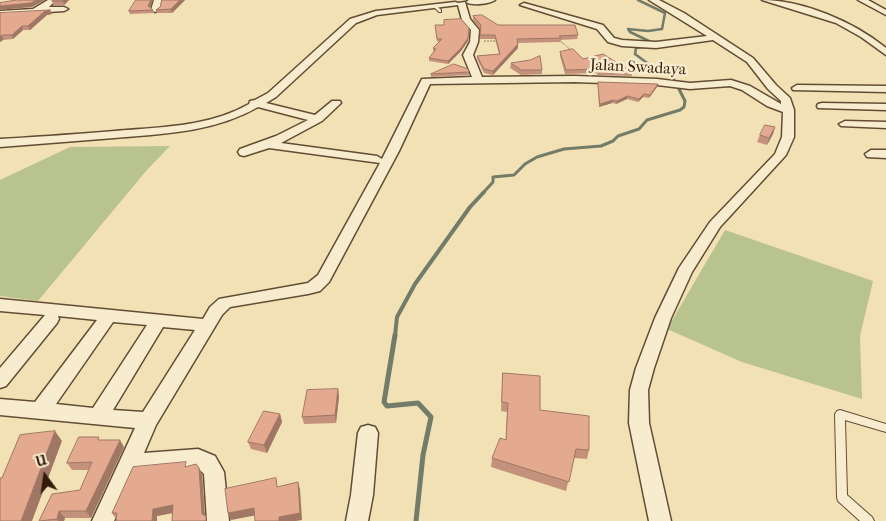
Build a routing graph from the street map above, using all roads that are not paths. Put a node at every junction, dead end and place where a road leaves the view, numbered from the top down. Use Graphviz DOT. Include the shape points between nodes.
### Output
graph roads {
  1 [pos="52,0"];
  2 [pos="158,0"];
  3 [pos="491,0"];
  4 [pos="653,0"];
  5 [pos="766,0"];
  6 [pos="778,0"];
  7 [pos="862,0"];
  8 [pos="460,2"];
  9 [pos="524,6"];
  10 [pos="40,10"];
  11 [pos="64,10"];
  12 [pos="155,10"];
  13 [pos="884,10"];
  14 [pos="0,12"];
  15 [pos="16,12"];
  16 [pos="3,22"];
  17 [pos="716,37"];
  18 [pos="886,43"];
  19 [pos="886,52"];
  20 [pos="299,68"];
  21 [pos="478,79"];
  22 [pos="797,88"];
  23 [pos="865,89"];
  24 [pos="886,89"];
  25 [pos="259,101"];
  26 [pos="336,103"];
  27 [pos="822,106"];
  28 [pos="885,107"];
  29 [pos="789,110"];
  30 [pos="321,116"];
  31 [pos="846,124"];
  32 [pos="886,125"];
  33 [pos="0,132"];
  34 [pos="22,132"];
  35 [pos="14,141"];
  36 [pos="0,143"];
  37 [pos="267,144"];
  38 [pos="244,152"];
  39 [pos="871,154"];
  40 [pos="886,154"];
  41 [pos="377,160"];
  42 [pos="0,305"];
  43 [pos="51,319"];
  44 [pos="105,322"];
  45 [pos="206,325"];
  46 [pos="155,327"];
  47 [pos="0,381"];
  48 [pos="0,407"];
  49 [pos="40,411"];
  50 [pos="98,417"];
  51 [pos="148,421"];
  52 [pos="886,428"];
  53 [pos="368,433"];
  54 [pos="129,463"];
  55 [pos="102,521"];
  56 [pos="218,521"];
  57 [pos="357,521"];
  58 [pos="660,521"];
  59 [pos="868,521"];
  1 -- 10 [label="street"];
  2 -- 12 [label="street"];
  3 -- 8 [label="street"];
  4 -- 17 [label="street"];
  5 -- 19 [label="street" via="849,26"];
  6 -- 18 [label="street" via="845,20"];
  7 -- 13 [label="street"];
  8 -- 20 [label="street" via="437,9 376,13 353,22"];
  8 -- 20 [label="street" via="386,8 356,15 346,20"];
  8 -- 21 [label="street" via="466,20 474,30 474,42 468,55"];
  9 -- 17 [label="street" via="600,27 615,42 656,44"];
  10 -- 11 [label="street"];
  10 -- 15 [label="street"];
  14 -- 15 [label="street"];
  15 -- 16 [label="street"];
  17 -- 29 [label="street" via="753,63 783,96"];
  20 -- 25 [label="street"];
  21 -- 29 [label="street, Jalan Swadaya" via="575,79 679,86 731,83"];
  21 -- 45 [label="street, Jalan Swadaya" via="431,79 424,82 393,151 319,283 300,290 225,303"];
  22 -- 23 [label="street"];
  23 -- 24 [label="street"];
  23 -- 28 [label="street"];
  25 -- 30 [label="street"];
  25 -- 34 [label="street" via="219,116 183,124"];
  25 -- 35 [label="street" via="239,114 184,128"];
  26 -- 30 [label="street"];
  27 -- 28 [label="street"];
  29 -- 58 [label="street" via="788,137 780,155 700,246 673,295 645,368 639,390 640,423"];
  30 -- 37 [label="street"];
  31 -- 32 [label="street"];
  33 -- 34 [label="street"];
  34 -- 35 [label="street"];
  35 -- 36 [label="street"];
  37 -- 38 [label="street"];
  37 -- 41 [label="street"];
  39 -- 40 [label="street"];
  42 -- 45 [label="street"];
  43 -- 47 [label="street"];
  44 -- 49 [label="street"];
  45 -- 51 [label="street"];
  46 -- 50 [label="street"];
  48 -- 49 [label="street"];
  49 -- 50 [label="street"];
  50 -- 51 [label="street"];
  51 -- 54 [label="street"];
  52 -- 59 [label="lane" via="840,414 842,497"];
  53 -- 57 [label="street"];
  54 -- 55 [label="street"];
  54 -- 56 [label="street" via="198,458 208,462 214,472"];
}
